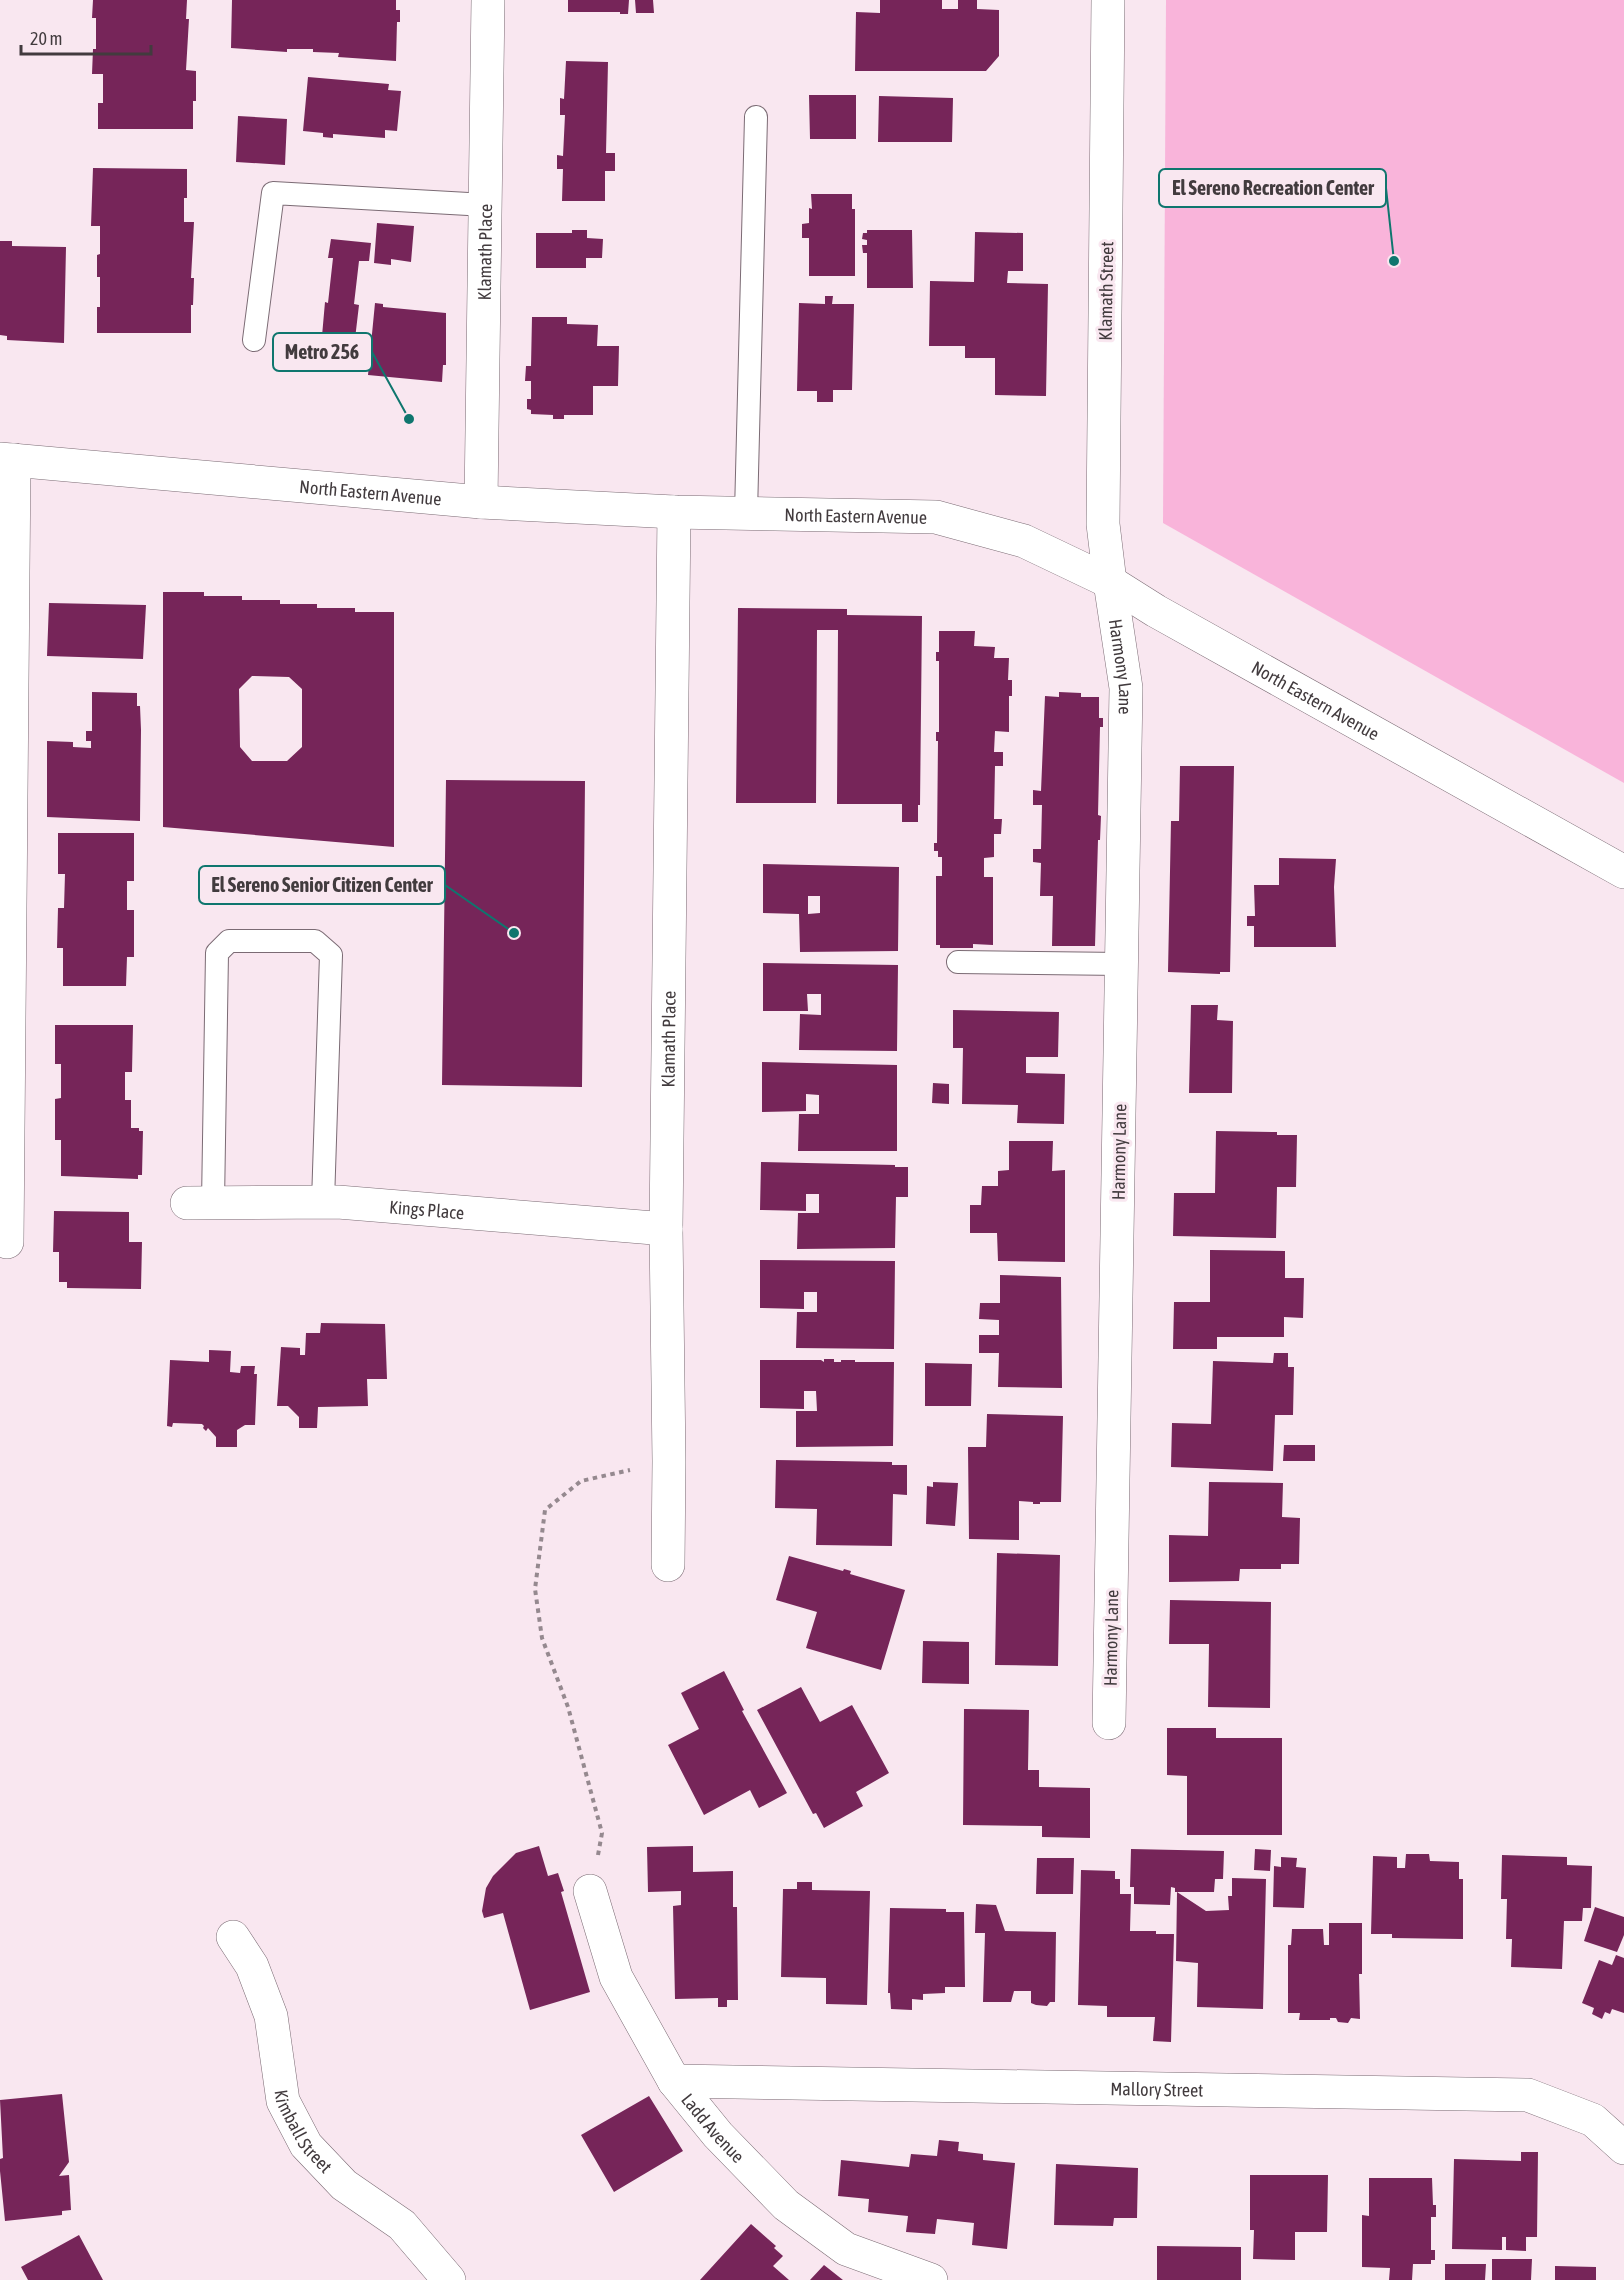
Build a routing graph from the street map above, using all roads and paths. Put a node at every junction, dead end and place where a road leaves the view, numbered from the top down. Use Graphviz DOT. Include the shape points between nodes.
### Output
graph roads {
  1 [pos="488,0"];
  2 [pos="1108,0"];
  3 [pos="756,117"];
  4 [pos="486,205"];
  5 [pos="254,340"];
  6 [pos="7,460"];
  7 [pos="481,502"];
  8 [pos="674,512"];
  9 [pos="746,513"];
  10 [pos="1110,582"];
  11 [pos="1624,872"];
  12 [pos="958,963"];
  13 [pos="1122,964"];
  14 [pos="323,1202"];
  15 [pos="200,1203"];
  16 [pos="666,1229"];
  17 [pos="7,1242"];
  18 [pos="669,1461"];
  19 [pos="668,1565"];
  20 [pos="1109,1723"];
  21 [pos="590,1891"];
  22 [pos="233,1936"];
  23 [pos="674,2081"];
  24 [pos="1624,2148"];
  25 [pos="449,2280"];
  26 [pos="931,2280"];
  1 -- 4 [label="street, Klamath Place"];
  2 -- 10 [label="street, Klamath Street" via="1103,524"];
  3 -- 9 [label="lane"];
  4 -- 5 [label="lane" via="273,193"];
  4 -- 7 [label="street, Klamath Place"];
  6 -- 7 [label="street, North Eastern Avenue"];
  6 -- 17 [label="street"];
  7 -- 8 [label="street, North Eastern Avenue"];
  8 -- 9 [label="street, North Eastern Avenue"];
  8 -- 16 [label="street, Klamath Place"];
  9 -- 10 [label="street, North Eastern Avenue" via="936,517 1024,541"];
  10 -- 11 [label="street, North Eastern Avenue"];
  10 -- 13 [label="street, Harmony Lane" via="1126,688"];
  12 -- 13 [label="lane"];
  13 -- 20 [label="street, Harmony Lane"];
  14 -- 15 [label="street, Kings Place"];
  14 -- 15 [label="lane" via="331,955 315,941 229,941 218,952"];
  14 -- 16 [label="street, Kings Place"];
  16 -- 18 [label="street, Klamath Place"];
  18 -- 19 [label="street, Klamath Place"];
  18 -- 21 [label="path" via="581,1481 545,1510 535,1589 542,1638 568,1707 602,1833"];
  21 -- 23 [label="street, Ladd Avenue" via="616,1977"];
  22 -- 25 [label="street, Kimball Street" via="252,1966 271,2016 283,2101 306,2145 344,2185 402,2225"];
  23 -- 24 [label="street, Mallory Street" via="1527,2095 1593,2120"];
  23 -- 26 [label="street, Ladd Avenue" via="718,2135 786,2205 846,2249"];
}
